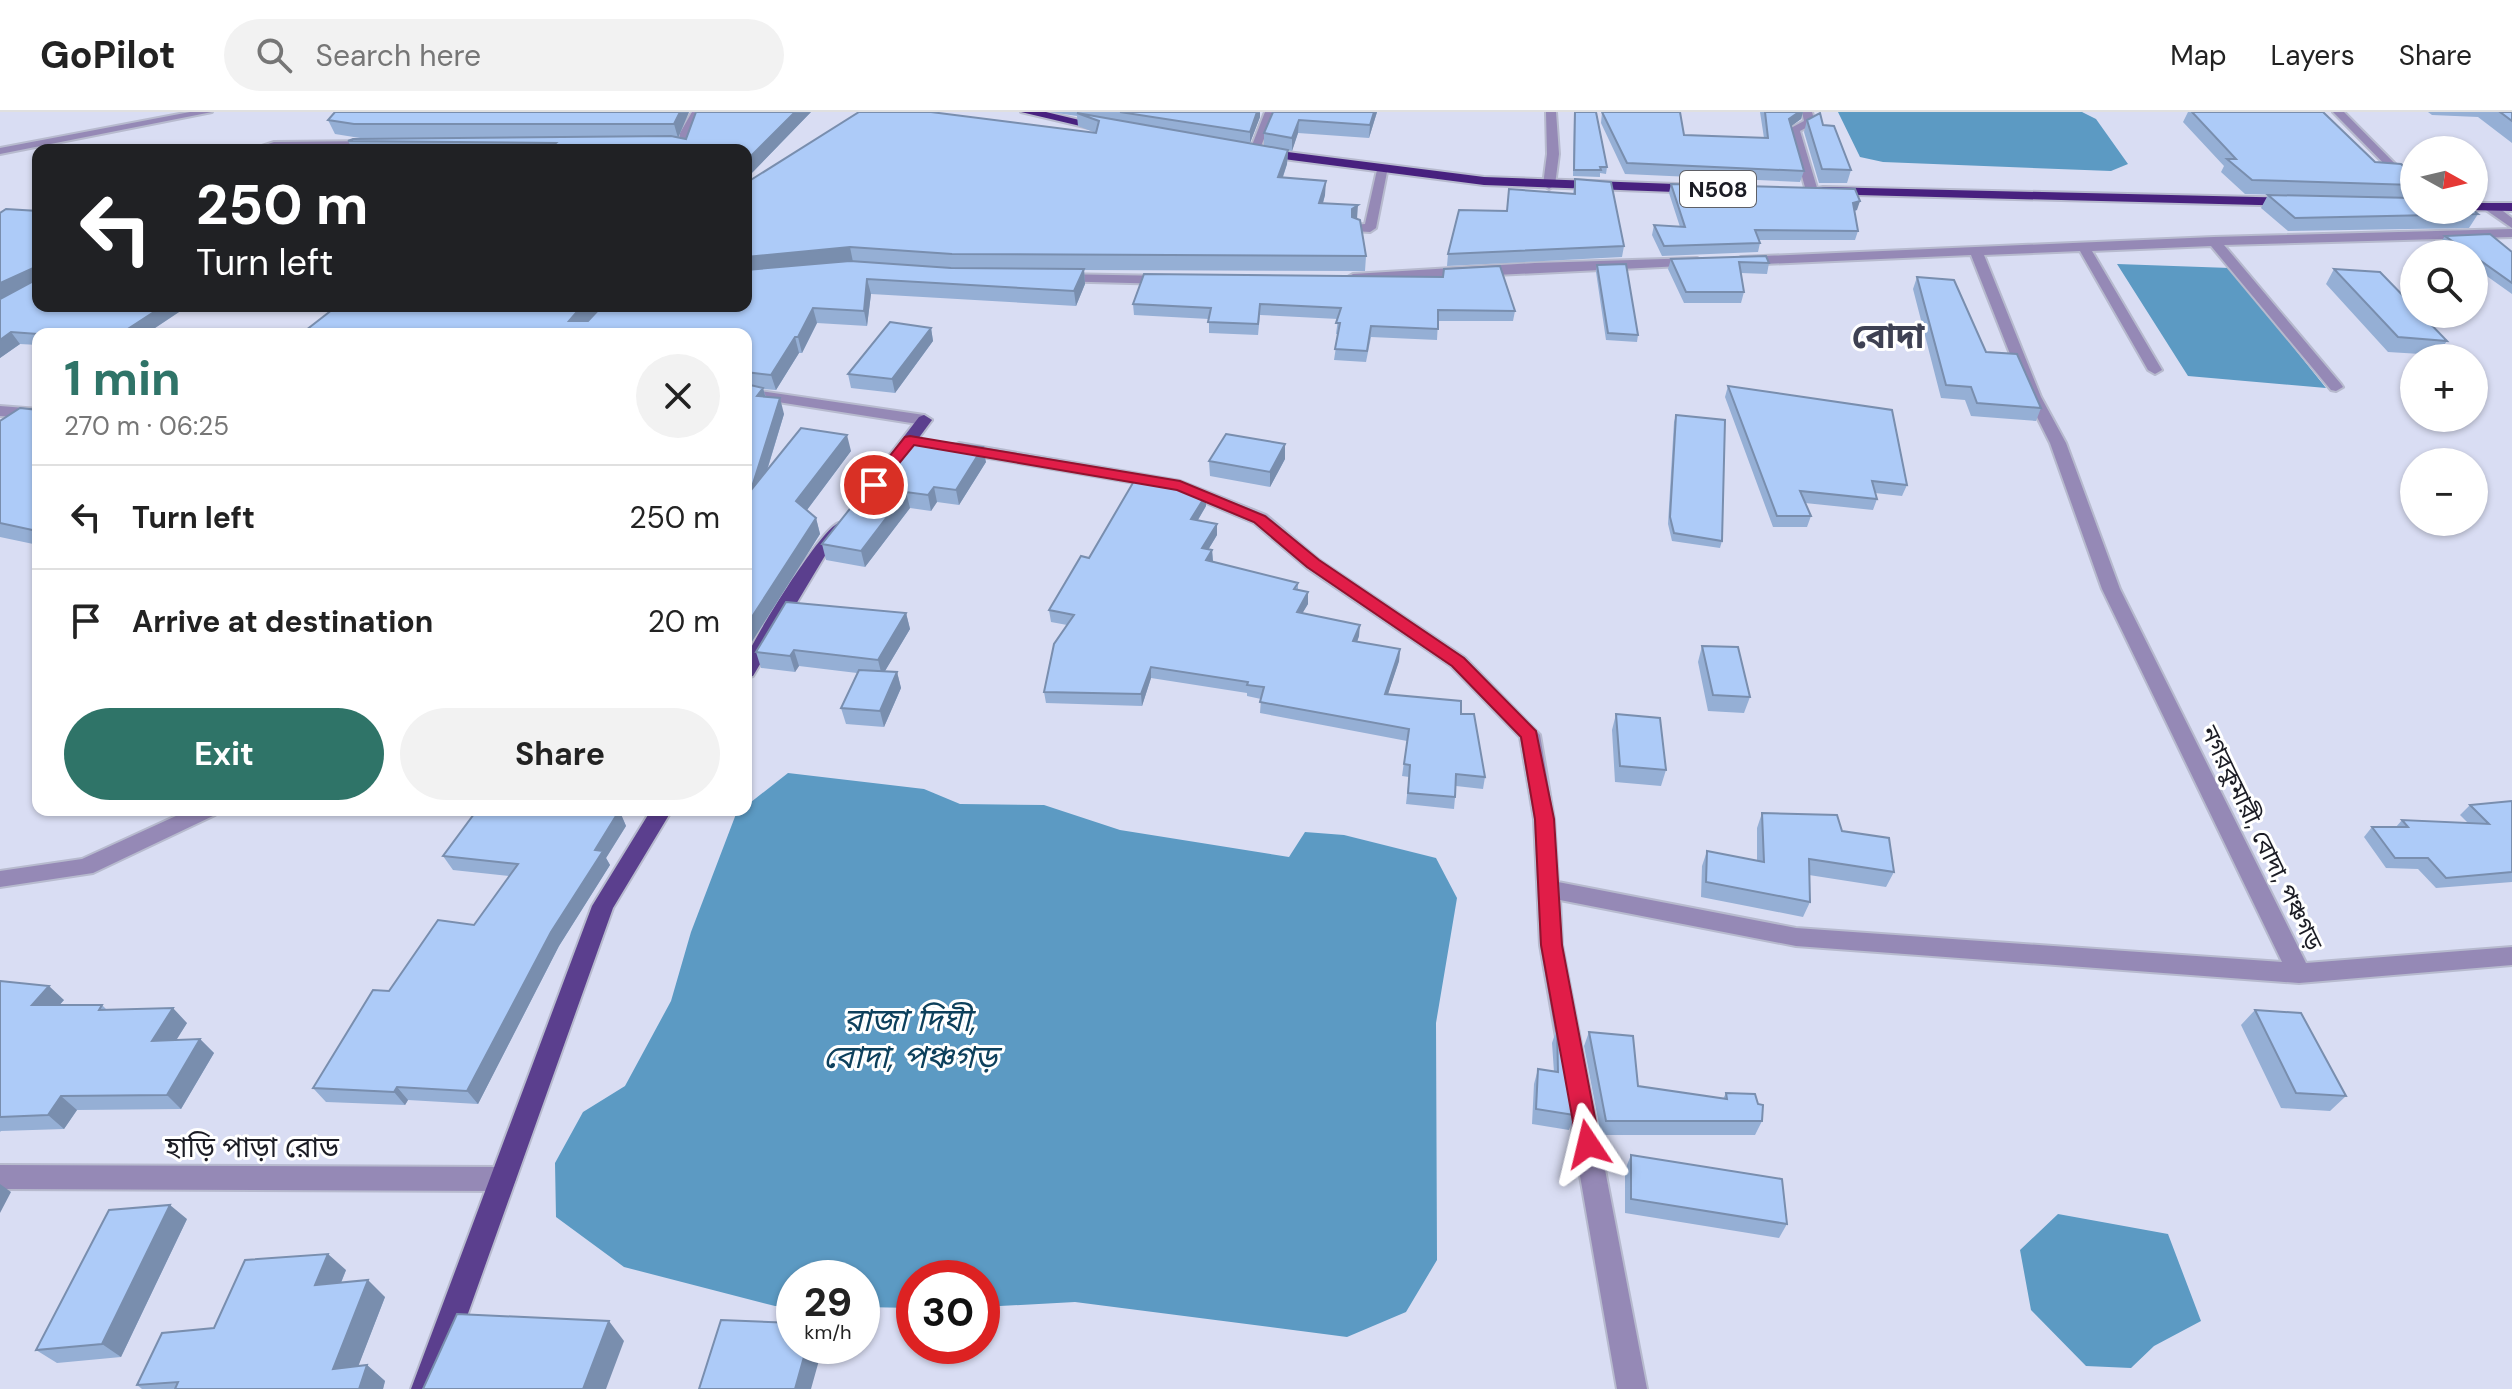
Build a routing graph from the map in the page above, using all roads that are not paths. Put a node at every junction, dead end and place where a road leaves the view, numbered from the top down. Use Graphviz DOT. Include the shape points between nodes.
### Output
graph roads {
  1 [pos="207,112"];
  2 [pos="697,112"];
  3 [pos="1027,112"];
  4 [pos="1270,112"];
  5 [pos="1551,112"];
  6 [pos="1807,112"];
  7 [pos="2338,112"];
  8 [pos="1131,132"];
  9 [pos="669,143"];
  10 [pos="37,144"];
  11 [pos="281,144"];
  12 [pos="389,144"];
  13 [pos="673,144"];
  14 [pos="685,144"];
  15 [pos="32,145"];
  16 [pos="1246,150"];
  17 [pos="0,151"];
  18 [pos="1381,172"];
  19 [pos="2400,176"];
  20 [pos="1549,185"];
  21 [pos="1721,189"];
  22 [pos="1804,191"];
  23 [pos="2308,203"];
  24 [pos="2488,207"];
  25 [pos="2512,207"];
  26 [pos="2488,210"];
  27 [pos="2512,224"];
  28 [pos="1358,228"];
  29 [pos="2512,233"];
  30 [pos="2214,241"];
  31 [pos="2083,246"];
  32 [pos="1976,251"];
  33 [pos="1732,261"];
  34 [pos="1717,262"];
  35 [pos="1045,278"];
  36 [pos="1344,279"];
  37 [pos="1181,280"];
  38 [pos="2155,370"];
  39 [pos="2336,387"];
  40 [pos="752,394"];
  41 [pos="0,411"];
  42 [pos="32,414"];
  43 [pos="924,420"];
  44 [pos="910,440"];
  45 [pos="883,474"];
  46 [pos="847,518"];
  47 [pos="753,647"];
  48 [pos="195,816"];
  49 [pos="658,816"];
  50 [pos="0,879"];
  51 [pos="1548,889"];
  52 [pos="2512,956"];
  53 [pos="2299,973"];
  54 [pos="0,1177"];
  55 [pos="503,1179"];
  56 [pos="426,1389"];
  57 [pos="1632,1389"];
  1 -- 10 [label="street"];
  2 -- 14 [label="street"];
  3 -- 8 [label="highway"];
  4 -- 16 [label="street"];
  5 -- 20 [label="street"];
  6 -- 22 [label="street" via="1810,123 1794,129"];
  7 -- 19 [label="street"];
  9 -- 13 [label="street"];
  11 -- 12 [label="street"];
  15 -- 17 [label="street"];
  16 -- 20 [label="highway, N508"];
  18 -- 28 [label="street" via="1370,228"];
  20 -- 21 [label="highway, N508"];
  22 -- 23 [label="highway"];
  24 -- 25 [label="highway"];
  26 -- 27 [label="street"];
  29 -- 30 [label="street"];
  30 -- 31 [label="street"];
  30 -- 39 [label="street"];
  31 -- 32 [label="street"];
  31 -- 38 [label="street"];
  32 -- 33 [label="street"];
  32 -- 53 [label="street, নগরকুমারী, বোদা, পঞ্চগড়" via="2034,397 2058,443 2111,589"];
  34 -- 36 [label="street"];
  35 -- 37 [label="street"];
  40 -- 43 [label="street"];
  41 -- 42 [label="street"];
  43 -- 44 [label="main road"];
  44 -- 45 [label="main road"];
  44 -- 51 [label="street" via="1180,486 1260,519 1313,564 1458,662 1530,735 1544,819"];
  46 -- 47 [label="main road"];
  48 -- 50 [label="street" via="85,867"];
  49 -- 55 [label="main road" via="603,906"];
  51 -- 53 [label="street, নগরকুমারী, বোদা, পঞ্চগড়" via="1796,937"];
  51 -- 57 [label="street" via="1551,945"];
  52 -- 53 [label="street"];
  54 -- 55 [label="street, হাড়ি পাড়া রোড"];
  55 -- 56 [label="main road"];
}
